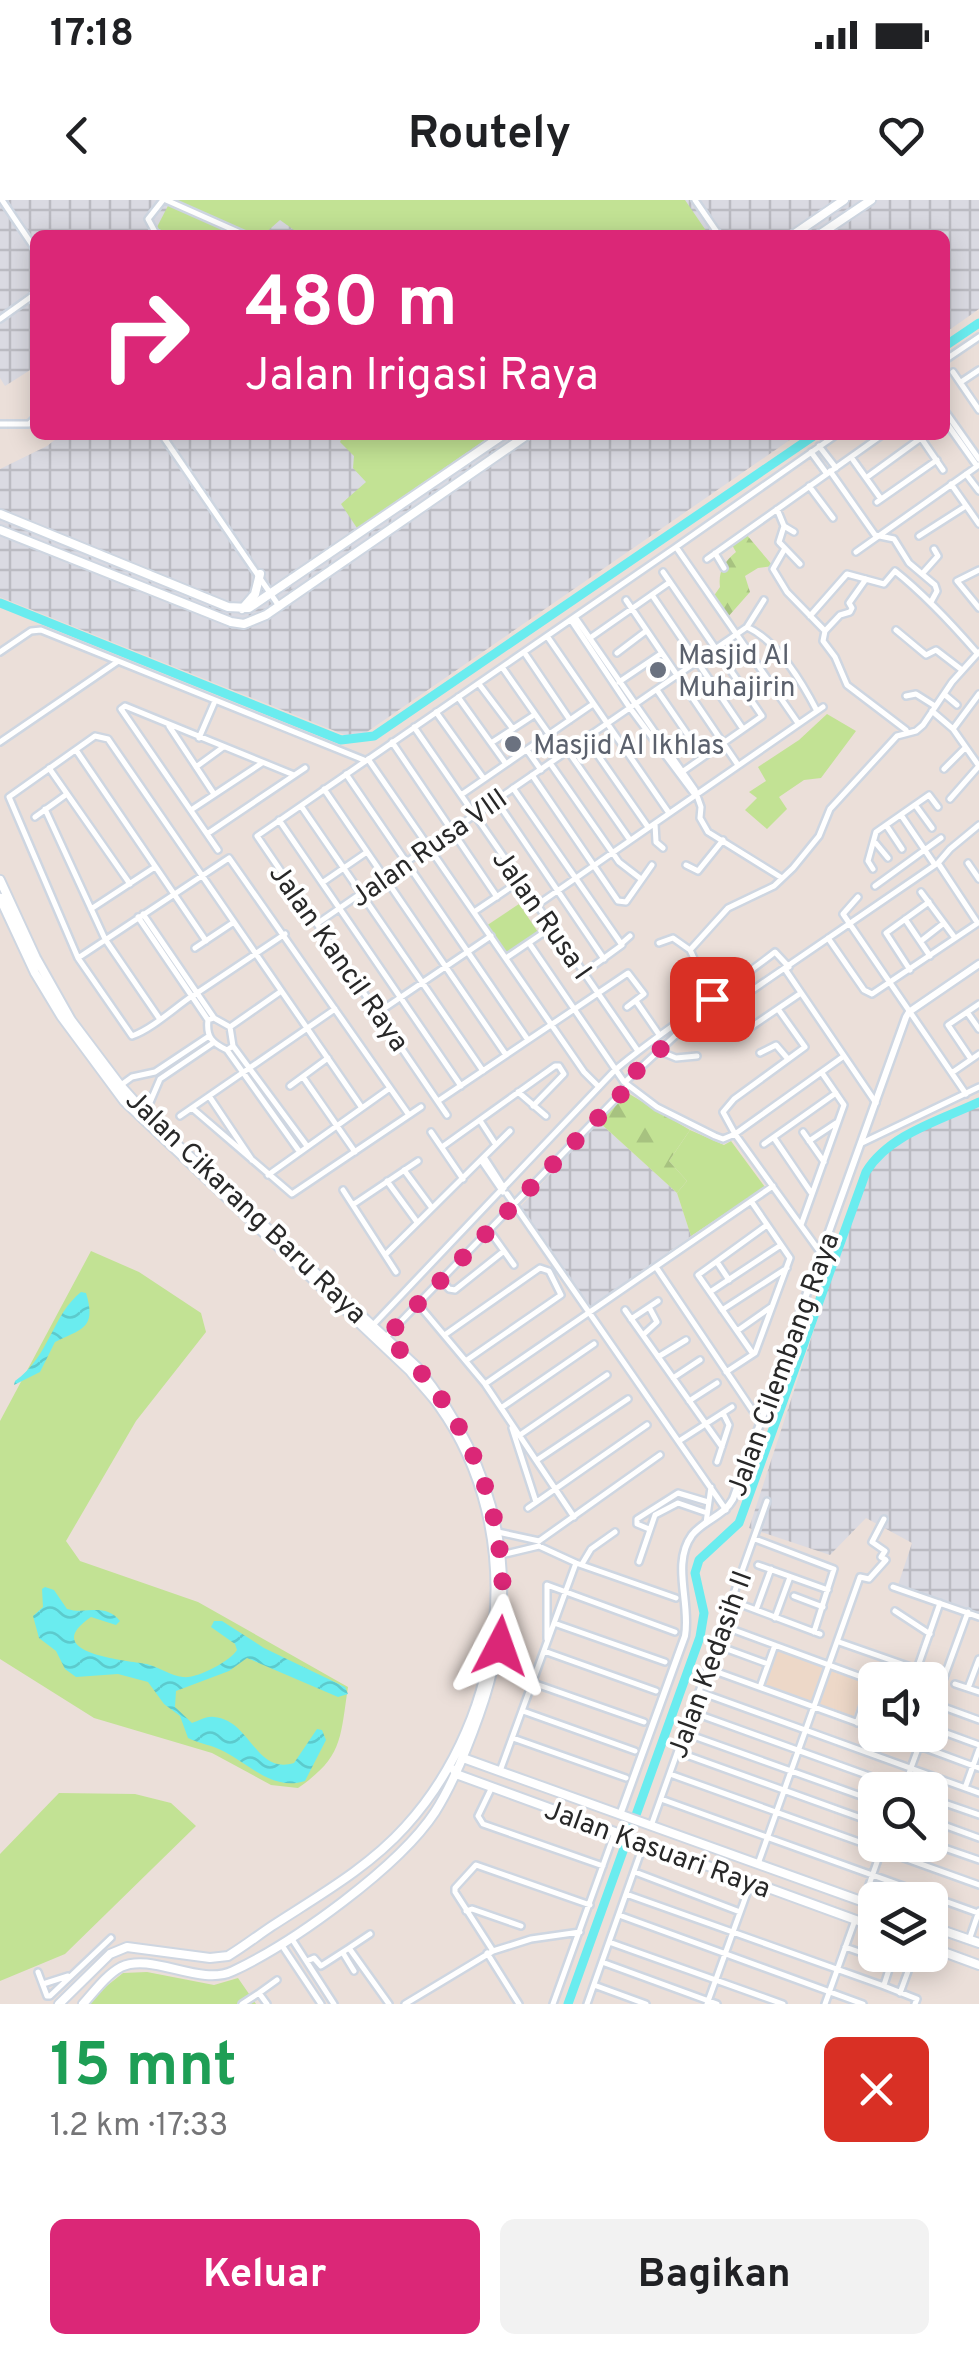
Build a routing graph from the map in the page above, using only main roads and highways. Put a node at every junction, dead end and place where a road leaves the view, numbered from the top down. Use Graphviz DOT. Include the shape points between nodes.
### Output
graph roads {
  1 [pos="844,200"];
  2 [pos="870,200"];
  3 [pos="800,230"];
  4 [pos="827,230"];
  5 [pos="496,440"];
  6 [pos="520,440"];
  7 [pos="0,514"];
  8 [pos="0,530"];
  9 [pos="260,574"];
  10 [pos="242,609"];
  11 [pos="0,880"];
  12 [pos="0,898"];
  13 [pos="118,1088"];
  14 [pos="136,1108"];
  15 [pos="370,1328"];
  16 [pos="393,1350"];
  17 [pos="457,1757"];
  18 [pos="484,1766"];
  19 [pos="456,1774"];
  20 [pos="478,1782"];
  21 [pos="722,1852"];
  22 [pos="715,1869"];
  23 [pos="858,1901"];
  24 [pos="858,1921"];
  25 [pos="948,1932"];
  26 [pos="979,1943"];
  27 [pos="948,1954"];
  28 [pos="979,1965"];
  29 [pos="61,2001"];
  30 [pos="83,2004"];
  1 -- 3 [label="main road"];
  2 -- 4 [label="main road"];
  5 -- 10 [label="main road"];
  6 -- 8 [label="main road" via="244,624"];
  7 -- 10 [label="main road"];
  9 -- 10 [label="main road" via="256,594"];
  11 -- 13 [label="main road, Jalan Cikarang Baru Raya" via="58,1000"];
  12 -- 13 [label="main road, Jalan Cikarang Baru Raya" via="35,973 83,1049"];
  13 -- 14 [label="main road, Jalan Cikarang Baru Raya"];
  14 -- 15 [label="main road, Jalan Cikarang Baru Raya"];
  14 -- 15 [label="main road, Jalan Cikarang Baru Raya"];
  15 -- 16 [label="main road, Jalan Cikarang Baru Raya"];
  16 -- 17 [label="main road, Jalan Cikarang Baru Raya" via="440,1406 465,1452 496,1566 492,1648"];
  16 -- 17 [label="main road, Jalan Cikarang Baru Raya" via="446,1402 472,1448 498,1532 500,1646"];
  17 -- 18 [label="main road"];
  17 -- 19 [label="main road"];
  17 -- 29 [label="main road" via="389,1844 236,1951 210,1958 127,1947 110,1954"];
  18 -- 20 [label="main road" via="476,1773"];
  18 -- 21 [label="main road"];
  19 -- 20 [label="main road, Jalan Kasuari Raya"];
  19 -- 30 [label="main road" via="434,1814 378,1874 280,1943 228,1974 123,1966"];
  20 -- 22 [label="main road, Jalan Kasuari Raya"];
  21 -- 22 [label="main road"];
  21 -- 23 [label="main road"];
  22 -- 24 [label="main road, Jalan Kasuari Raya"];
  25 -- 26 [label="main road"];
  27 -- 28 [label="main road"];
}
